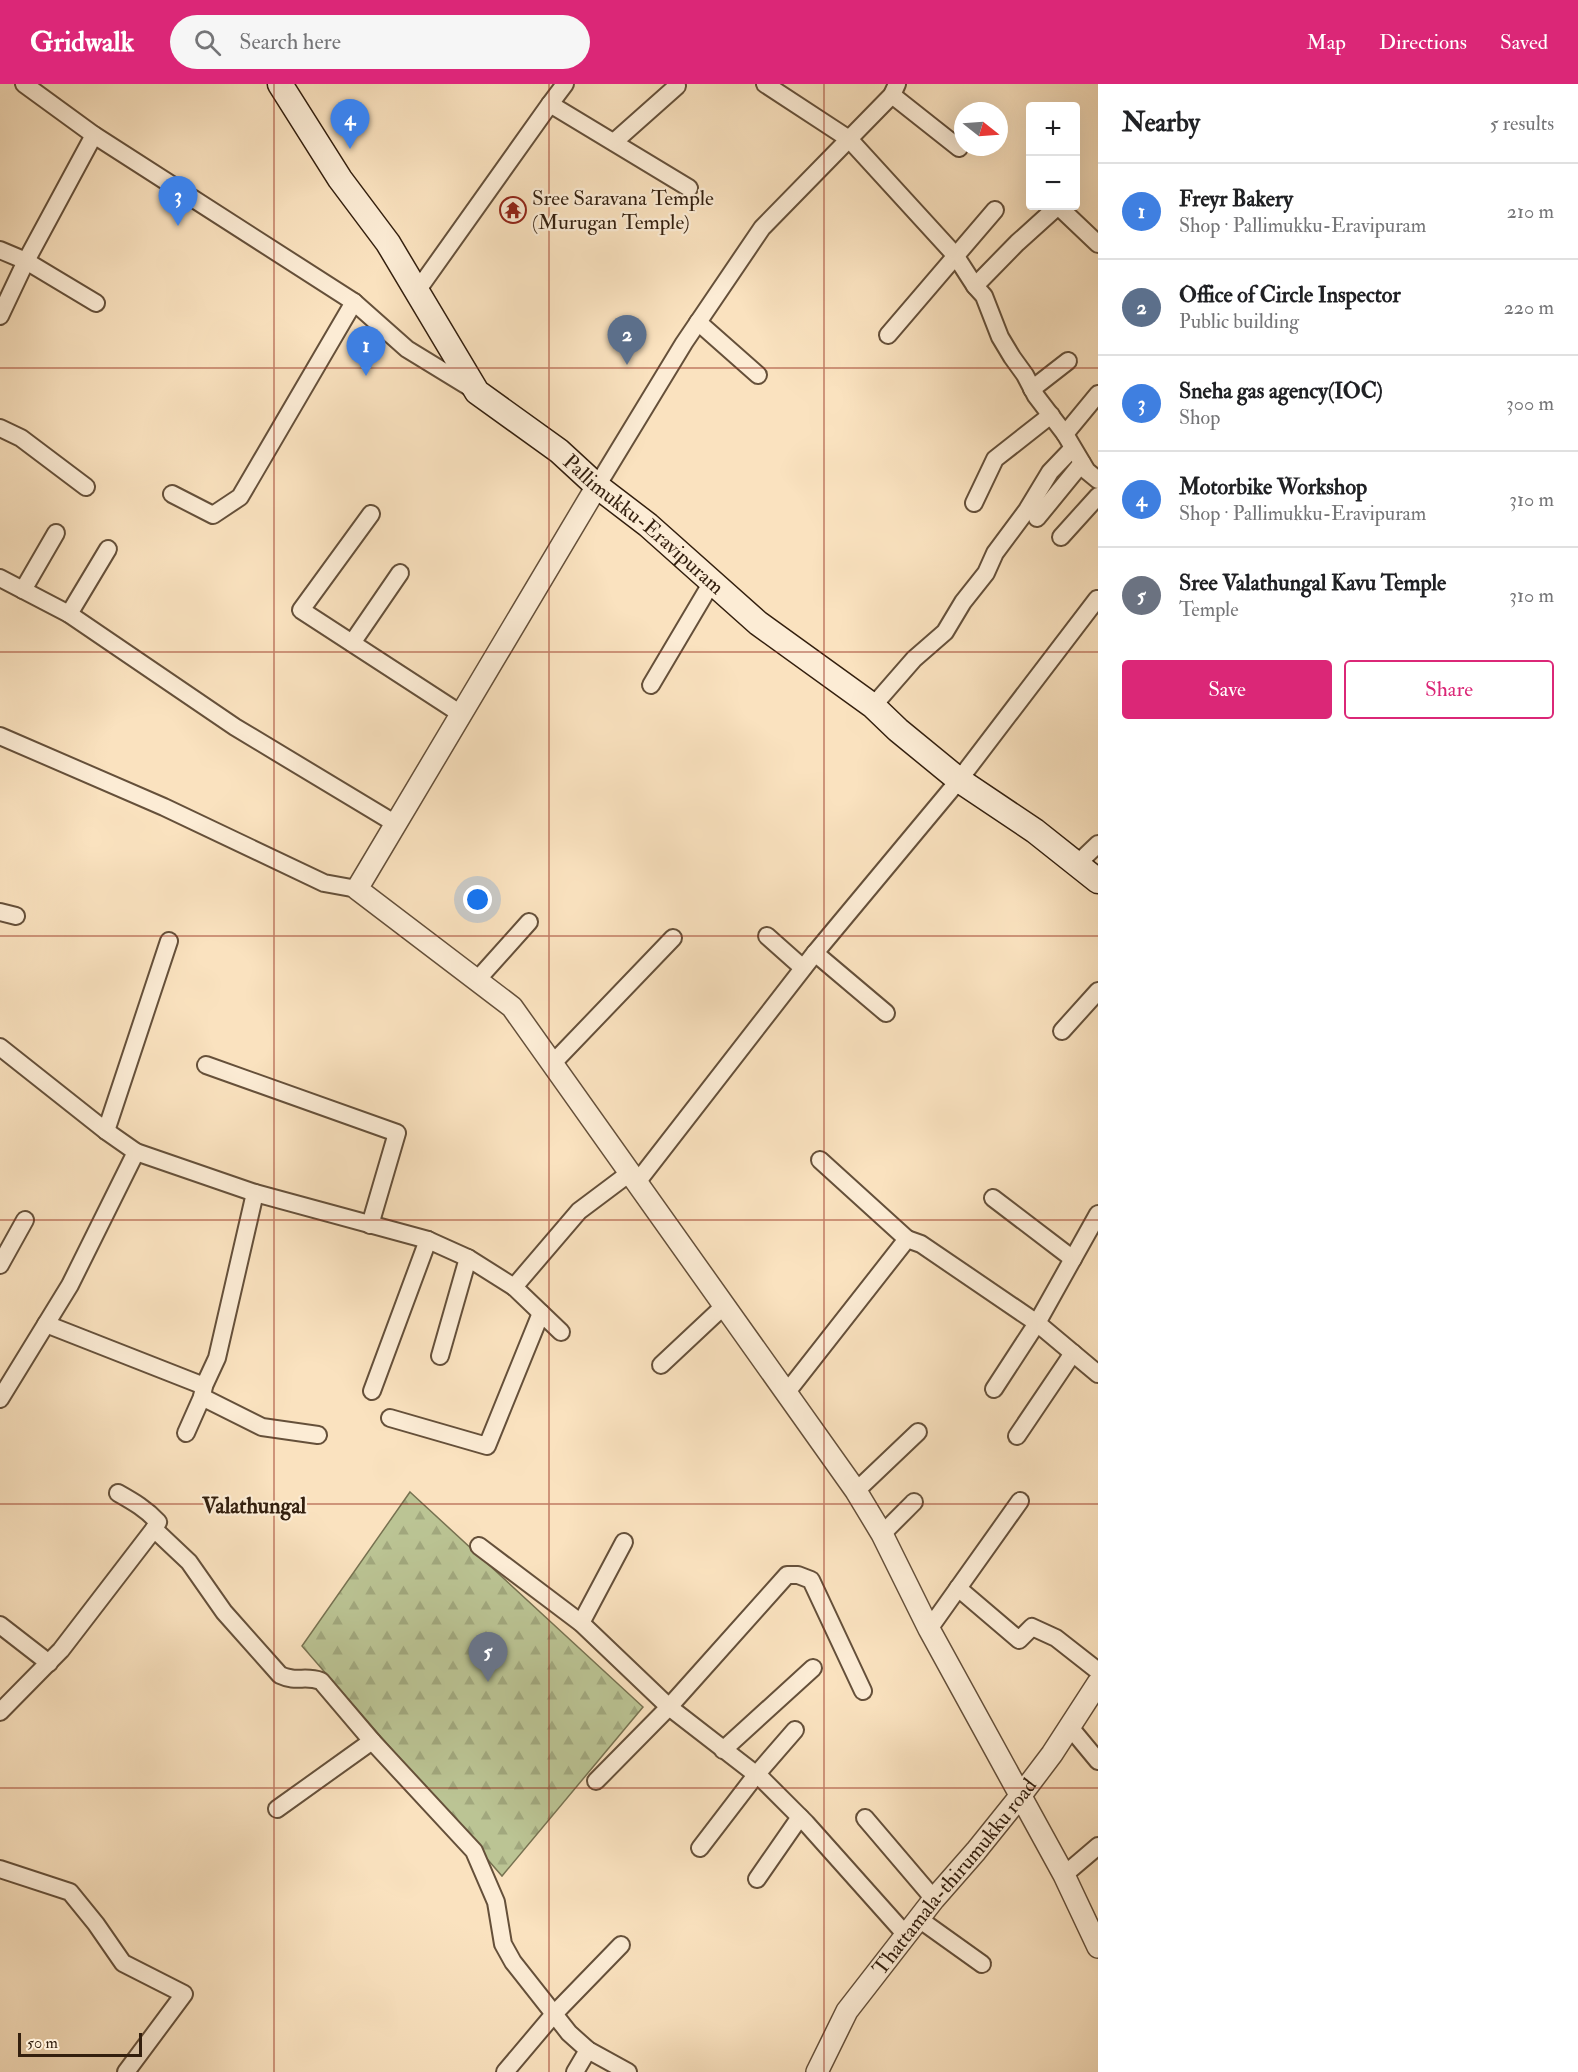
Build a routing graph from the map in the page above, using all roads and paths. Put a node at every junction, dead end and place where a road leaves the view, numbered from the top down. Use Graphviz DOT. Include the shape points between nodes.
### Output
graph roads {
  1 [pos="24,84"];
  2 [pos="280,84"];
  3 [pos="565,84"];
  4 [pos="765,84"];
  5 [pos="677,86"];
  6 [pos="894,89"];
  7 [pos="550,104"];
  8 [pos="94,135"];
  9 [pos="849,139"];
  10 [pos="614,142"];
  11 [pos="954,143"];
  12 [pos="689,188"];
  13 [pos="995,210"];
  14 [pos="1054,210"];
  15 [pos="1062,210"];
  16 [pos="1098,244"];
  17 [pos="0,250"];
  18 [pos="955,255"];
  19 [pos="26,261"];
  20 [pos="975,286"];
  21 [pos="417,291"];
  22 [pos="354,302"];
  23 [pos="96,303"];
  24 [pos="0,316"];
  25 [pos="698,322"];
  26 [pos="888,335"];
  27 [pos="1068,361"];
  28 [pos="758,375"];
  29 [pos="1032,389"];
  30 [pos="477,392"];
  31 [pos="1098,394"];
  32 [pos="1051,415"];
  33 [pos="0,428"];
  34 [pos="1073,449"];
  35 [pos="1098,480"];
  36 [pos="597,486"];
  37 [pos="86,487"];
  38 [pos="172,494"];
  39 [pos="1098,496"];
  40 [pos="974,503"];
  41 [pos="371,514"];
  42 [pos="1037,518"];
  43 [pos="56,533"];
  44 [pos="1061,537"];
  45 [pos="108,549"];
  46 [pos="400,573"];
  47 [pos="0,578"];
  48 [pos="712,582"];
  49 [pos="23,590"];
  50 [pos="1097,599"];
  51 [pos="69,614"];
  52 [pos="352,643"];
  53 [pos="651,685"];
  54 [pos="873,706"];
  55 [pos="461,714"];
  56 [pos="0,736"];
  57 [pos="959,780"];
  58 [pos="396,824"];
  59 [pos="1098,844"];
  60 [pos="1077,864"];
  61 [pos="1098,881"];
  62 [pos="357,889"];
  63 [pos="529,922"];
  64 [pos="767,936"];
  65 [pos="672,938"];
  66 [pos="169,941"];
  67 [pos="814,953"];
  68 [pos="803,968"];
  69 [pos="477,980"];
  70 [pos="1098,991"];
  71 [pos="886,1013"];
  72 [pos="1062,1031"];
  73 [pos="0,1047"];
  74 [pos="553,1063"];
  75 [pos="206,1065"];
  76 [pos="106,1131"];
  77 [pos="136,1152"];
  78 [pos="820,1160"];
  79 [pos="634,1176"];
  80 [pos="255,1193"];
  81 [pos="993,1198"];
  82 [pos="1098,1214"];
  83 [pos="25,1220"];
  84 [pos="370,1225"];
  85 [pos="907,1239"];
  86 [pos="428,1240"];
  87 [pos="468,1258"];
  88 [pos="1073,1258"];
  89 [pos="0,1265"];
  90 [pos="514,1287"];
  91 [pos="725,1305"];
  92 [pos="541,1313"];
  93 [pos="1037,1323"];
  94 [pos="46,1324"];
  95 [pos="561,1332"];
  96 [pos="1073,1353"];
  97 [pos="440,1356"];
  98 [pos="662,1365"];
  99 [pos="1098,1374"];
  100 [pos="994,1389"];
  101 [pos="372,1391"];
  102 [pos="203,1392"];
  103 [pos="787,1392"];
  104 [pos="0,1399"];
  105 [pos="390,1418"];
  106 [pos="918,1432"];
  107 [pos="186,1433"];
  108 [pos="318,1435"];
  109 [pos="1017,1436"];
  110 [pos="856,1491"];
  111 [pos="118,1493"];
  112 [pos="1020,1501"];
  113 [pos="914,1502"];
  114 [pos="154,1529"];
  115 [pos="882,1534"];
  116 [pos="624,1542"];
  117 [pos="480,1546"];
  118 [pos="958,1588"];
  119 [pos="581,1623"];
  120 [pos="0,1625"];
  121 [pos="929,1629"];
  122 [pos="49,1663"];
  123 [pos="813,1668"];
  124 [pos="1098,1671"];
  125 [pos="1098,1683"];
  126 [pos="863,1692"];
  127 [pos="669,1707"];
  128 [pos="0,1712"];
  129 [pos="1070,1726"];
  130 [pos="795,1730"];
  131 [pos="372,1741"];
  132 [pos="723,1750"];
  133 [pos="1098,1761"];
  134 [pos="756,1775"];
  135 [pos="596,1781"];
  136 [pos="1021,1795"];
  137 [pos="277,1809"];
  138 [pos="800,1817"];
  139 [pos="866,1818"];
  140 [pos="1098,1846"];
  141 [pos="700,1848"];
  142 [pos="0,1869"];
  143 [pos="1064,1875"];
  144 [pos="757,1880"];
  145 [pos="934,1899"];
  146 [pos="912,1927"];
  147 [pos="621,1945"];
  148 [pos="1098,1947"];
  149 [pos="982,1964"];
  150 [pos="554,2014"];
  151 [pos="588,2050"];
  152 [pos="126,2072"];
  153 [pos="505,2072"];
  154 [pos="575,2072"];
  155 [pos="628,2072"];
  156 [pos="817,2072"];
  1 -- 8 [label="street"];
  2 -- 21 [label="main road, Pallimukku-Eravipuram"];
  3 -- 7 [label="street"];
  4 -- 9 [label="street"];
  5 -- 10 [label="street"];
  6 -- 9 [label="street"];
  6 -- 11 [label="street"];
  7 -- 10 [label="street"];
  7 -- 21 [label="street"];
  8 -- 19 [label="street"];
  8 -- 22 [label="street"];
  9 -- 18 [label="street"];
  9 -- 25 [label="street" via="762,228"];
  10 -- 12 [label="street"];
  13 -- 18 [label="street"];
  14 -- 20 [label="street"];
  15 -- 16 [label="street"];
  17 -- 19 [label="street"];
  18 -- 20 [label="street"];
  18 -- 26 [label="street"];
  19 -- 23 [label="street"];
  19 -- 24 [label="street"];
  20 -- 29 [label="street" via="984,296 1000,336"];
  21 -- 30 [label="main road, Pallimukku-Eravipuram"];
  22 -- 30 [label="street" via="407,349"];
  22 -- 38 [label="street" via="240,497 213,515"];
  25 -- 28 [label="street"];
  25 -- 36 [label="street"];
  27 -- 29 [label="street"];
  29 -- 32 [label="street"];
  30 -- 36 [label="main road, Pallimukku-Eravipuram" via="559,452"];
  31 -- 34 [label="street"];
  32 -- 34 [label="street"];
  32 -- 40 [label="street" via="995,459"];
  33 -- 37 [label="street" via="21,438"];
  34 -- 35 [label="street"];
  34 -- 42 [label="street"];
  34 -- 54 [label="street" via="1050,472 945,632 914,659"];
  36 -- 48 [label="main road, Pallimukku-Eravipuram"];
  36 -- 55 [label="street"];
  39 -- 44 [label="street"];
  41 -- 52 [label="street" via="301,610"];
  43 -- 49 [label="street"];
  45 -- 51 [label="street"];
  46 -- 52 [label="street"];
  47 -- 49 [label="street"];
  48 -- 53 [label="street"];
  48 -- 54 [label="main road, Pallimukku-Eravipuram" via="758,623"];
  49 -- 51 [label="street"];
  50 -- 57 [label="street"];
  51 -- 58 [label="street" via="235,728"];
  52 -- 55 [label="street"];
  54 -- 57 [label="main road, Pallimukku-Eravipuram"];
  55 -- 58 [label="street"];
  56 -- 62 [label="street" via="164,807 324,883"];
  57 -- 60 [label="main road, Pallimukku-Eravipuram"];
  57 -- 67 [label="street"];
  58 -- 62 [label="street"];
  59 -- 60 [label="street"];
  60 -- 61 [label="main road, Pallimukku-Eravipuram"];
  62 -- 69 [label="street"];
  63 -- 69 [label="street"];
  64 -- 68 [label="street"];
  65 -- 74 [label="street"];
  66 -- 76 [label="street"];
  67 -- 68 [label="street"];
  67 -- 71 [label="street"];
  68 -- 79 [label="street"];
  69 -- 74 [label="street" via="512,1007"];
  70 -- 72 [label="street"];
  73 -- 76 [label="street"];
  74 -- 79 [label="street"];
  75 -- 84 [label="street" via="397,1133"];
  76 -- 77 [label="street"];
  77 -- 80 [label="street"];
  77 -- 94 [label="street" via="70,1285"];
  78 -- 85 [label="street"];
  79 -- 90 [label="street" via="579,1212"];
  79 -- 91 [label="street"];
  80 -- 84 [label="street"];
  80 -- 102 [label="street" via="217,1358"];
  81 -- 88 [label="street"];
  82 -- 88 [label="street"];
  83 -- 89 [label="street"];
  84 -- 86 [label="street"];
  85 -- 93 [label="street" via="921,1244"];
  85 -- 103 [label="street"];
  86 -- 87 [label="street"];
  86 -- 101 [label="street"];
  87 -- 90 [label="street"];
  87 -- 97 [label="street"];
  88 -- 93 [label="street"];
  90 -- 92 [label="street"];
  91 -- 98 [label="street"];
  91 -- 103 [label="street"];
  92 -- 95 [label="street"];
  92 -- 105 [label="street" via="487,1446"];
  93 -- 96 [label="street"];
  93 -- 100 [label="street"];
  94 -- 102 [label="street"];
  94 -- 104 [label="street"];
  96 -- 99 [label="street"];
  96 -- 109 [label="street"];
  102 -- 107 [label="street"];
  102 -- 108 [label="street" via="262,1427"];
  103 -- 110 [label="street"];
  106 -- 110 [label="street"];
  110 -- 115 [label="street"];
  111 -- 114 [label="street" via="153,1516 158,1522"];
  112 -- 118 [label="street"];
  113 -- 115 [label="street"];
  114 -- 122 [label="street"];
  114 -- 131 [label="street" via="189,1562 225,1612 280,1675 292,1680 321,1680"];
  115 -- 121 [label="street"];
  116 -- 119 [label="street"];
  117 -- 119 [label="street"];
  118 -- 121 [label="street"];
  118 -- 124 [label="street" via="1019,1640 1032,1627 1056,1638"];
  119 -- 127 [label="street"];
  120 -- 122 [label="street"];
  121 -- 136 [label="street"];
  122 -- 128 [label="street"];
  123 -- 132 [label="street"];
  125 -- 129 [label="street, Thattamala-thirumukku road"];
  126 -- 127 [label="street" via="811,1580 787,1575"];
  127 -- 132 [label="street"];
  127 -- 135 [label="street"];
  129 -- 133 [label="street"];
  129 -- 136 [label="street, Thattamala-thirumukku road"];
  130 -- 134 [label="street"];
  131 -- 137 [label="street"];
  131 -- 150 [label="street" via="474,1851 496,1902 503,1944"];
  132 -- 134 [label="street"];
  134 -- 138 [label="street"];
  134 -- 141 [label="street"];
  136 -- 143 [label="street"];
  136 -- 145 [label="street, Thattamala-thirumukku road"];
  138 -- 144 [label="street"];
  138 -- 146 [label="street"];
  139 -- 145 [label="street"];
  140 -- 143 [label="street"];
  142 -- 152 [label="street" via="70,1892 123,1963 184,1994"];
  143 -- 148 [label="street"];
  145 -- 146 [label="street, Thattamala-thirumukku road"];
  146 -- 149 [label="street"];
  146 -- 156 [label="street, Thattamala-thirumukku road" via="847,2010"];
  147 -- 150 [label="street"];
  150 -- 151 [label="street"];
  150 -- 153 [label="street"];
  151 -- 154 [label="street"];
  151 -- 155 [label="street"];
}
